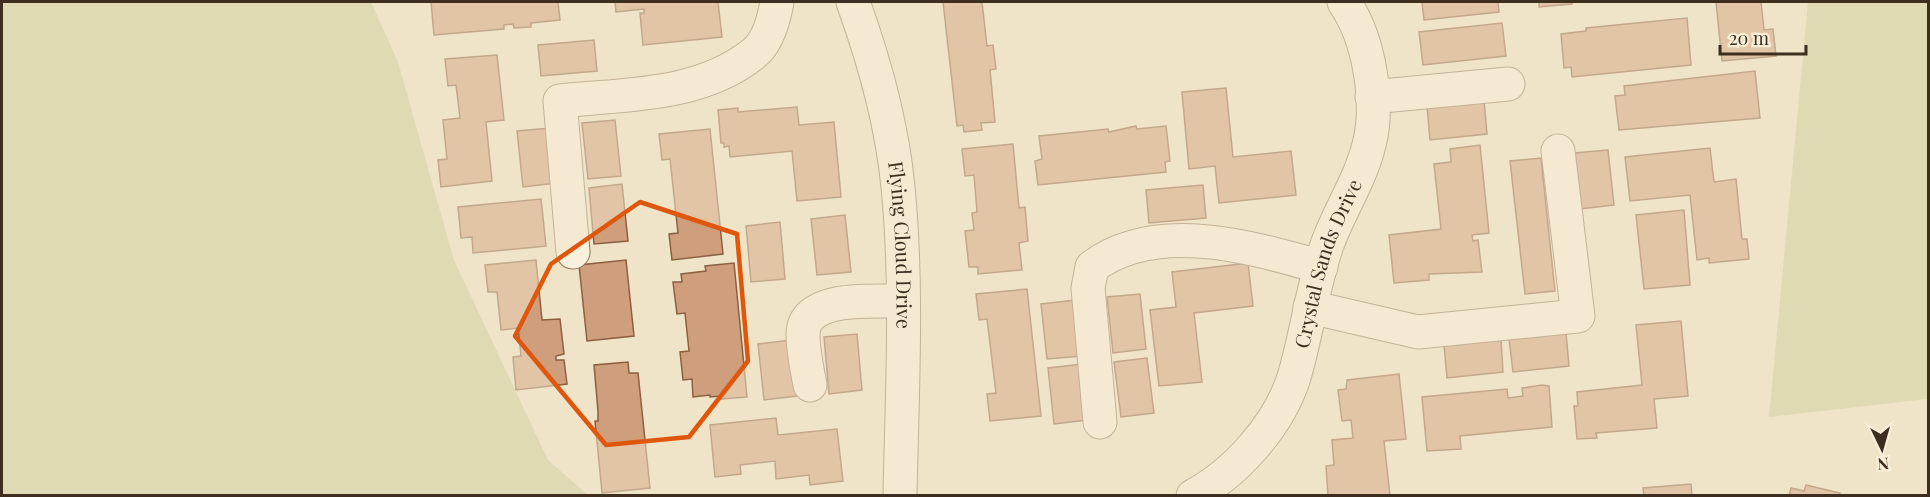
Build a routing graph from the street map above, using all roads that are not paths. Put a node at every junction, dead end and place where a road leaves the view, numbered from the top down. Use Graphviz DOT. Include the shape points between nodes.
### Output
graph roads {
  1 [pos="777,2"];
  2 [pos="853,2"];
  3 [pos="1344,2"];
  4 [pos="1508,84"];
  5 [pos="1372,97"];
  6 [pos="1558,151"];
  7 [pos="573,252"];
  8 [pos="1321,267"];
  9 [pos="903,301"];
  10 [pos="1310,307"];
  11 [pos="810,385"];
  12 [pos="1100,422"];
  13 [pos="900,495"];
  14 [pos="1193,495"];
  1 -- 7 [label="street" via="774,23 755,53 717,75 692,86 560,101"];
  2 -- 9 [label="street, Flying Cloud Drive" via="867,41 890,136 898,196"];
  3 -- 5 [label="street, Crystal Sands Drive" via="1359,25 1367,52"];
  4 -- 5 [label="street"];
  5 -- 8 [label="street, Crystal Sands Drive" via="1370,144"];
  6 -- 10 [label="street" via="1578,316 1418,332"];
  8 -- 10 [label="street, Crystal Sands Drive"];
  8 -- 12 [label="street" via="1238,245 1206,241 1132,247 1109,254 1092,267 1088,288"];
  9 -- 11 [label="street" via="832,304 815,309 807,318 803,333"];
  9 -- 13 [label="street, Flying Cloud Drive"];
  10 -- 14 [label="street, Crystal Sands Drive" via="1293,379 1264,435 1216,483"];
}
